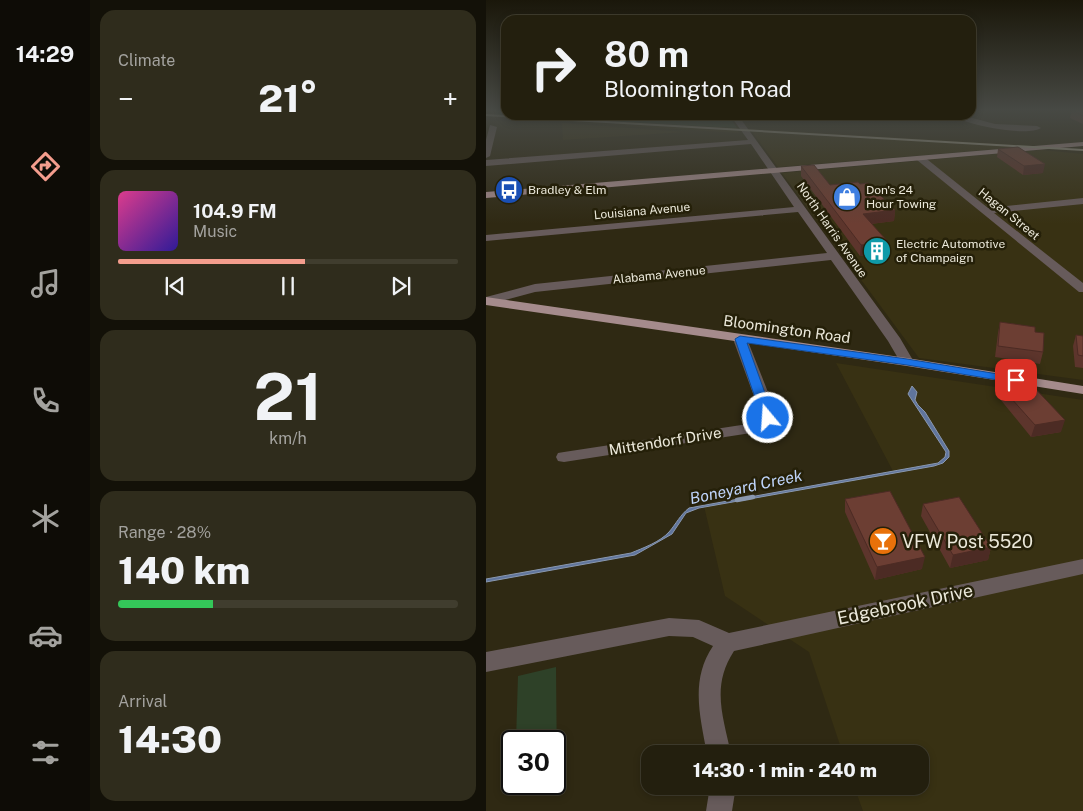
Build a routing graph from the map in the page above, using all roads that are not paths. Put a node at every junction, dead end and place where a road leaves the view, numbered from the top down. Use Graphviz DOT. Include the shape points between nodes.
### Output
graph roads {
  1 [pos="679,148"];
  2 [pos="757,148"];
  3 [pos="1038,148"];
  4 [pos="920,158"];
  5 [pos="486,163"];
  6 [pos="773,170"];
  7 [pos="486,195"];
  8 [pos="1083,201"];
  9 [pos="800,208"];
  10 [pos="986,211"];
  11 [pos="486,238"];
  12 [pos="834,256"];
  13 [pos="1082,288"];
  14 [pos="486,301"];
  15 [pos="740,339"];
  16 [pos="907,362"];
  17 [pos="1083,390"];
  18 [pos="564,457"];
  19 [pos="1083,566"];
  20 [pos="727,643"];
  21 [pos="486,662"];
  22 [pos="717,745"];
  23 [pos="722,795"];
  24 [pos="719,811"];
  1 -- 5 [label="street"];
  2 -- 6 [label="street, North Harris Avenue"];
  3 -- 4 [label="main road"];
  4 -- 6 [label="main road"];
  4 -- 10 [label="street, Hagan Street"];
  6 -- 7 [label="main road"];
  6 -- 9 [label="street, North Harris Avenue"];
  8 -- 10 [label="street"];
  9 -- 11 [label="street, Louisiana Avenue"];
  9 -- 12 [label="street, North Harris Avenue"];
  10 -- 13 [label="street, Hagan Street"];
  12 -- 14 [label="street, Alabama Avenue" via="535,288"];
  12 -- 16 [label="street, North Harris Avenue" via="896,341"];
  14 -- 15 [label="main road, Bloomington Road"];
  15 -- 16 [label="main road, Bloomington Road"];
  15 -- 18 [label="street, Mittendorf Drive" via="767,410 766,422 751,428"];
  16 -- 17 [label="main road, Bloomington Road"];
  19 -- 20 [label="street, Edgebrook Drive"];
  20 -- 21 [label="street" via="691,626 669,627"];
  20 -- 22 [label="street" via="711,670 708,682"];
  23 -- 24 [label="street"];
}
